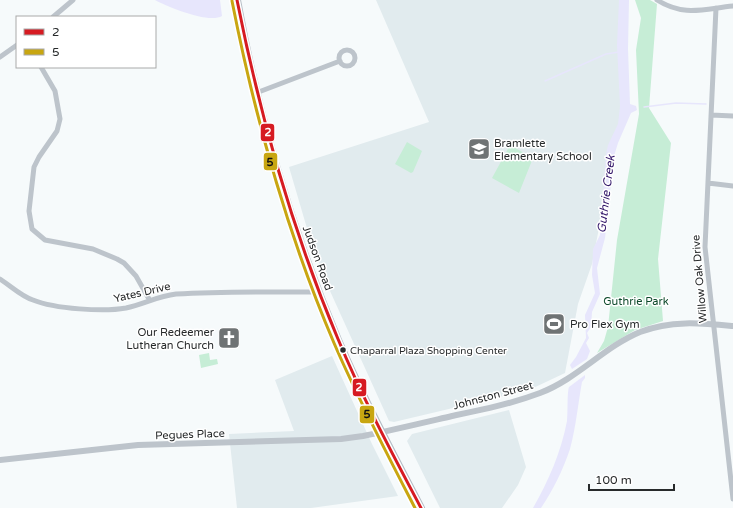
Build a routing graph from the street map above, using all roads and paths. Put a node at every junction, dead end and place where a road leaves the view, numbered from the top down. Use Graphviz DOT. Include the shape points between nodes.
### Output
graph roads {
  1 [pos="73,0"];
  2 [pos="237,0"];
  3 [pos="656,0"];
  4 [pos="733,6"];
  5 [pos="716,8"];
  6 [pos="54,16"];
  7 [pos="16,46"];
  8 [pos="0,56"];
  9 [pos="340,61"];
  10 [pos="42,68"];
  11 [pos="256,93"];
  12 [pos="711,115"];
  13 [pos="733,116"];
  14 [pos="708,183"];
  15 [pos="733,186"];
  16 [pos="0,279"];
  17 [pos="319,292"];
  18 [pos="149,299"];
  19 [pos="713,324"];
  20 [pos="733,326"];
  21 [pos="382,432"];
  22 [pos="0,460"];
  23 [pos="732,499"];
  24 [pos="421,508"];
  1 -- 6 [label="street"];
  2 -- 11 [label="main road, Judson Road"];
  3 -- 5 [label="street" via="682,11"];
  4 -- 5 [label="street"];
  5 -- 12 [label="street, Willow Oak Drive"];
  7 -- 8 [label="street"];
  9 -- 11 [label="street"];
  10 -- 18 [label="street" via="55,91 60,119 57,131 34,167 28,211 32,229 45,240 93,249 120,261 140,282"];
  11 -- 17 [label="main road, Judson Road" via="285,196"];
  12 -- 13 [label="street"];
  12 -- 14 [label="street, Willow Oak Drive"];
  14 -- 15 [label="street"];
  14 -- 19 [label="street, Willow Oak Drive" via="705,247"];
  16 -- 18 [label="street, Yates Drive" via="29,298 87,309 127,308"];
  17 -- 18 [label="street, Yates Drive" via="234,291 168,295"];
  17 -- 21 [label="main road, Judson Road" via="352,371"];
  19 -- 20 [label="street, Johnston Street"];
  19 -- 21 [label="street, Johnston Street" via="681,323 646,330 539,394"];
  19 -- 23 [label="street, Willow Oak Drive"];
  21 -- 22 [label="street, Pegues Place" via="346,439 125,446"];
  21 -- 24 [label="main road, Judson Road"];
}
